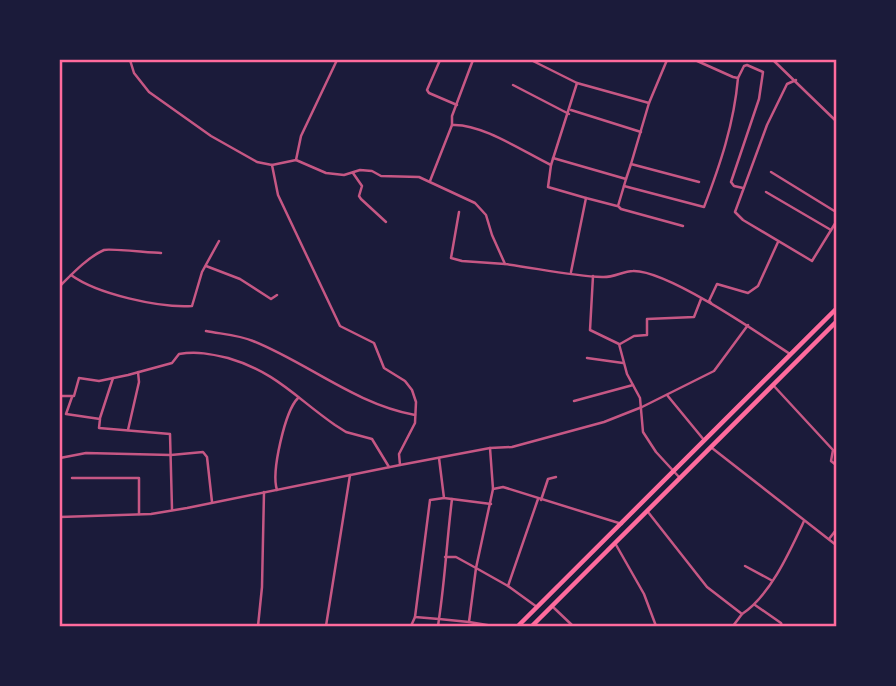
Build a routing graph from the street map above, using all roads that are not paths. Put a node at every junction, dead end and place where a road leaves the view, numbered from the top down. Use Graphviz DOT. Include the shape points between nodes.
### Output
graph roads {
  1 [pos="130,60"];
  2 [pos="337,60"];
  3 [pos="440,60"];
  4 [pos="473,60"];
  5 [pos="531,60"];
  6 [pos="667,60"];
  7 [pos="695,60"];
  8 [pos="773,60"];
  9 [pos="738,78"];
  10 [pos="796,80"];
  11 [pos="577,83"];
  12 [pos="513,85"];
  13 [pos="649,103"];
  14 [pos="457,105"];
  15 [pos="570,112"];
  16 [pos="836,121"];
  17 [pos="453,125"];
  18 [pos="641,132"];
  19 [pos="554,158"];
  20 [pos="296,160"];
  21 [pos="631,164"];
  22 [pos="272,165"];
  23 [pos="551,165"];
  24 [pos="771,172"];
  25 [pos="352,173"];
  26 [pos="626,179"];
  27 [pos="430,182"];
  28 [pos="699,182"];
  29 [pos="624,186"];
  30 [pos="744,188"];
  31 [pos="766,192"];
  32 [pos="586,198"];
  33 [pos="618,206"];
  34 [pos="459,212"];
  35 [pos="836,212"];
  36 [pos="386,222"];
  37 [pos="836,222"];
  38 [pos="683,226"];
  39 [pos="831,230"];
  40 [pos="219,241"];
  41 [pos="778,242"];
  42 [pos="161,253"];
  43 [pos="505,264"];
  44 [pos="206,266"];
  45 [pos="572,272"];
  46 [pos="71,275"];
  47 [pos="593,276"];
  48 [pos="60,286"];
  49 [pos="277,295"];
  50 [pos="701,299"];
  51 [pos="717,307"];
  52 [pos="836,309"];
  53 [pos="836,322"];
  54 [pos="748,325"];
  55 [pos="206,331"];
  56 [pos="619,344"];
  57 [pos="790,354"];
  58 [pos="587,358"];
  59 [pos="623,363"];
  60 [pos="138,372"];
  61 [pos="113,378"];
  62 [pos="633,385"];
  63 [pos="772,385"];
  64 [pos="667,395"];
  65 [pos="60,396"];
  66 [pos="72,397"];
  67 [pos="298,398"];
  68 [pos="575,401"];
  69 [pos="642,407"];
  70 [pos="415,415"];
  71 [pos="100,419"];
  72 [pos="128,430"];
  73 [pos="704,440"];
  74 [pos="710,446"];
  75 [pos="490,448"];
  76 [pos="171,455"];
  77 [pos="60,458"];
  78 [pos="439,458"];
  79 [pos="400,465"];
  80 [pos="836,466"];
  81 [pos="389,467"];
  82 [pos="674,473"];
  83 [pos="350,475"];
  84 [pos="556,477"];
  85 [pos="72,478"];
  86 [pos="680,478"];
  87 [pos="493,489"];
  88 [pos="277,490"];
  89 [pos="264,492"];
  90 [pos="444,498"];
  91 [pos="452,499"];
  92 [pos="540,499"];
  93 [pos="212,502"];
  94 [pos="491,503"];
  95 [pos="173,509"];
  96 [pos="648,512"];
  97 [pos="139,514"];
  98 [pos="60,517"];
  99 [pos="804,522"];
  100 [pos="622,524"];
  101 [pos="836,530"];
  102 [pos="829,539"];
  103 [pos="615,543"];
  104 [pos="836,545"];
  105 [pos="445,557"];
  106 [pos="745,566"];
  107 [pos="476,568"];
  108 [pos="771,580"];
  109 [pos="508,586"];
  110 [pos="755,605"];
  111 [pos="552,606"];
  112 [pos="537,607"];
  113 [pos="742,614"];
  114 [pos="415,617"];
  115 [pos="439,619"];
  116 [pos="469,622"];
  117 [pos="258,626"];
  118 [pos="326,626"];
  119 [pos="411,626"];
  120 [pos="438,626"];
  121 [pos="493,626"];
  122 [pos="518,626"];
  123 [pos="532,626"];
  124 [pos="573,626"];
  125 [pos="656,626"];
  126 [pos="733,626"];
  127 [pos="782,626"];
  1 -- 22 [label="street" via="134,73 169,107 246,157"];
  2 -- 20 [label="street" via="301,136"];
  3 -- 14 [label="street" via="427,90"];
  4 -- 14 [label="street"];
  5 -- 11 [label="street"];
  6 -- 13 [label="street"];
  7 -- 9 [label="street"];
  8 -- 10 [label="street"];
  9 -- 29 [label="street" via="725,149 704,207"];
  9 -- 30 [label="street" via="747,65 763,72 760,99 731,182"];
  10 -- 16 [label="street"];
  10 -- 30 [label="street" via="781,92"];
  11 -- 13 [label="street"];
  11 -- 15 [label="street"];
  12 -- 15 [label="street"];
  13 -- 18 [label="street"];
  14 -- 17 [label="street"];
  15 -- 18 [label="street"];
  15 -- 19 [label="street"];
  17 -- 23 [label="street" via="478,128"];
  17 -- 27 [label="street"];
  18 -- 21 [label="street"];
  19 -- 23 [label="street"];
  19 -- 26 [label="street"];
  20 -- 22 [label="street"];
  20 -- 25 [label="street" via="326,173"];
  21 -- 26 [label="street"];
  21 -- 28 [label="street"];
  22 -- 70 [label="street" via="278,195 340,326 374,343 384,368 411,390"];
  23 -- 32 [label="street" via="548,187"];
  24 -- 35 [label="street"];
  25 -- 27 [label="street" via="372,171"];
  25 -- 36 [label="street" via="362,186 360,199"];
  26 -- 29 [label="street"];
  27 -- 43 [label="street" via="475,203 486,215"];
  29 -- 33 [label="street"];
  30 -- 41 [label="street" via="735,212"];
  31 -- 39 [label="street"];
  32 -- 33 [label="street"];
  32 -- 45 [label="street"];
  33 -- 38 [label="street"];
  34 -- 43 [label="street" via="451,258"];
  37 -- 39 [label="street"];
  39 -- 41 [label="street" via="812,261"];
  40 -- 44 [label="street"];
  41 -- 51 [label="street" via="758,286 748,293 717,284 709,302"];
  42 -- 46 [label="street" via="104,250"];
  43 -- 45 [label="street"];
  44 -- 46 [label="street" via="192,306 126,298"];
  44 -- 49 [label="street" via="240,279 271,299"];
  45 -- 47 [label="street"];
  46 -- 48 [label="street"];
  47 -- 50 [label="street" via="633,271 650,274"];
  47 -- 56 [label="street" via="590,330"];
  50 -- 51 [label="street"];
  50 -- 56 [label="street" via="694,317 647,319 647,335"];
  51 -- 54 [label="street"];
  52 -- 57 [label="highway"];
  53 -- 63 [label="highway"];
  54 -- 57 [label="street"];
  54 -- 64 [label="street" via="714,371"];
  55 -- 70 [label="street" via="250,339 372,402"];
  56 -- 59 [label="street"];
  57 -- 73 [label="highway"];
  58 -- 59 [label="street"];
  59 -- 62 [label="street"];
  60 -- 61 [label="street"];
  60 -- 67 [label="street" via="172,363 179,354 203,352 268,373"];
  60 -- 72 [label="street"];
  61 -- 66 [label="street" via="79,378"];
  61 -- 71 [label="street"];
  62 -- 68 [label="street"];
  62 -- 69 [label="street"];
  63 -- 74 [label="highway"];
  63 -- 80 [label="street" via="833,450 831,461"];
  64 -- 69 [label="street"];
  64 -- 73 [label="street"];
  65 -- 66 [label="street"];
  66 -- 71 [label="street" via="66,414"];
  67 -- 81 [label="street" via="346,432 372,439"];
  67 -- 88 [label="street" via="282,436"];
  69 -- 75 [label="street" via="512,447"];
  69 -- 82 [label="street" via="642,432"];
  70 -- 79 [label="street" via="399,454"];
  71 -- 72 [label="street" via="99,428"];
  72 -- 76 [label="street" via="170,434"];
  73 -- 82 [label="highway"];
  74 -- 86 [label="highway"];
  74 -- 99 [label="street"];
  75 -- 78 [label="street"];
  75 -- 87 [label="street"];
  76 -- 77 [label="street" via="86,453"];
  76 -- 93 [label="street" via="206,454"];
  76 -- 95 [label="street"];
  78 -- 79 [label="street"];
  78 -- 90 [label="street"];
  79 -- 81 [label="street"];
  81 -- 83 [label="street"];
  82 -- 86 [label="street"];
  82 -- 100 [label="highway"];
  83 -- 88 [label="street"];
  83 -- 118 [label="street"];
  84 -- 92 [label="street" via="548,479"];
  85 -- 97 [label="street" via="139,478"];
  86 -- 96 [label="highway"];
  87 -- 92 [label="street" via="503,487"];
  87 -- 94 [label="street"];
  88 -- 89 [label="street"];
  89 -- 93 [label="street"];
  89 -- 117 [label="street"];
  90 -- 91 [label="street"];
  90 -- 114 [label="street" via="430,500"];
  91 -- 94 [label="street"];
  91 -- 105 [label="street"];
  92 -- 100 [label="street"];
  92 -- 109 [label="street"];
  93 -- 95 [label="street"];
  94 -- 107 [label="street"];
  95 -- 97 [label="street"];
  96 -- 103 [label="highway"];
  96 -- 113 [label="street" via="707,587"];
  97 -- 98 [label="street"];
  99 -- 102 [label="street"];
  99 -- 108 [label="street"];
  100 -- 112 [label="highway"];
  101 -- 102 [label="street"];
  102 -- 104 [label="street"];
  103 -- 111 [label="highway"];
  103 -- 125 [label="street"];
  105 -- 107 [label="street" via="456,557"];
  105 -- 115 [label="street"];
  106 -- 108 [label="street"];
  107 -- 109 [label="street"];
  107 -- 116 [label="street"];
  108 -- 110 [label="street"];
  109 -- 112 [label="street"];
  110 -- 113 [label="street"];
  110 -- 127 [label="street"];
  111 -- 123 [label="highway"];
  111 -- 124 [label="street"];
  112 -- 122 [label="highway"];
  113 -- 126 [label="street"];
  114 -- 115 [label="street"];
  114 -- 119 [label="street"];
  115 -- 116 [label="street"];
  115 -- 120 [label="street"];
  116 -- 121 [label="street"];
}
